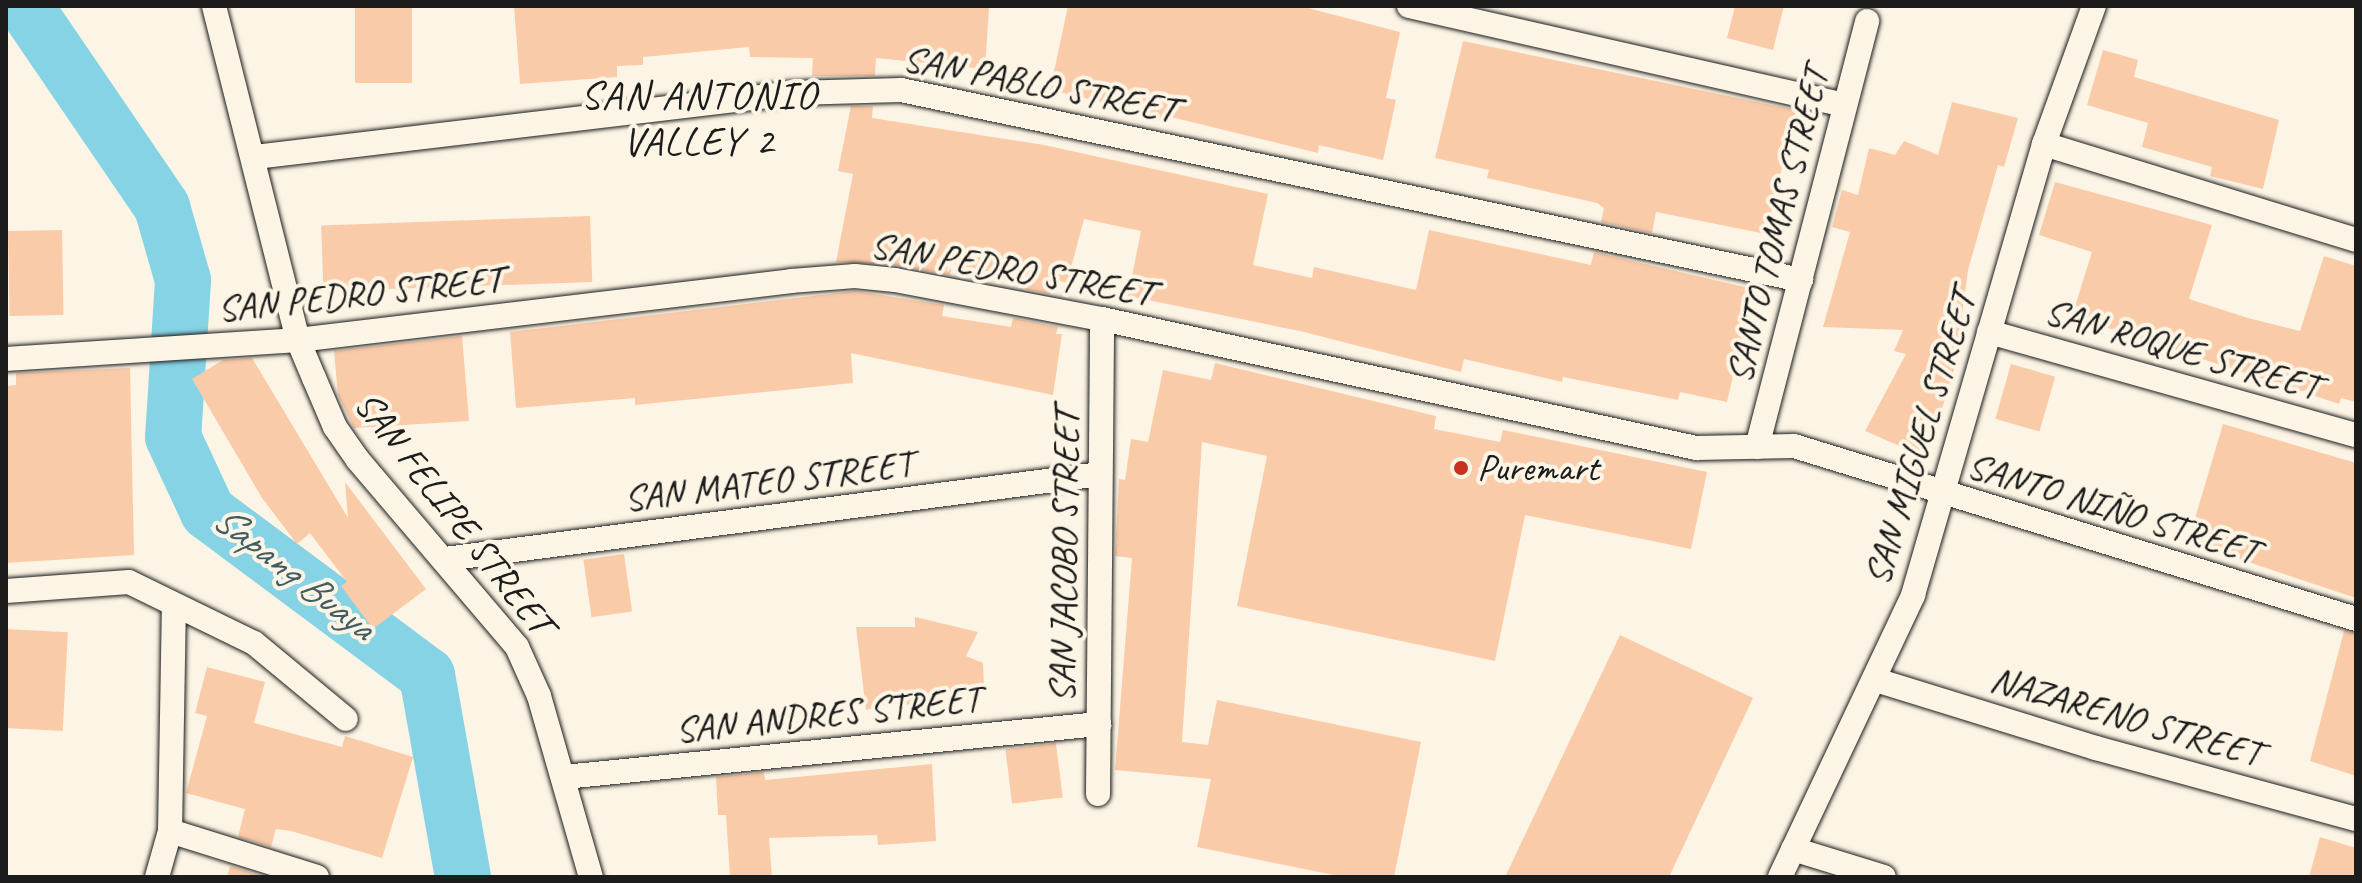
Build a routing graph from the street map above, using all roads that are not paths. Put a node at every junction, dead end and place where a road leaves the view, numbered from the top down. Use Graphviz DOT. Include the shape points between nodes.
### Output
graph roads {
  1 [pos="214,6"];
  2 [pos="1409,6"];
  3 [pos="2094,6"];
  4 [pos="1867,21"];
  5 [pos="1844,105"];
  6 [pos="2044,144"];
  7 [pos="255,157"];
  8 [pos="2356,240"];
  9 [pos="1801,280"];
  10 [pos="1102,319"];
  11 [pos="1989,332"];
  12 [pos="298,340"];
  13 [pos="6,359"];
  14 [pos="2356,435"];
  15 [pos="1757,447"];
  16 [pos="1100,474"];
  17 [pos="1945,495"];
  18 [pos="445,559"];
  19 [pos="6,591"];
  20 [pos="174,607"];
  21 [pos="2356,619"];
  22 [pos="1876,680"];
  23 [pos="346,719"];
  24 [pos="1099,724"];
  25 [pos="564,777"];
  26 [pos="1098,794"];
  27 [pos="2356,819"];
  28 [pos="170,831"];
  29 [pos="1793,849"];
  30 [pos="157,877"];
  31 [pos="317,877"];
  32 [pos="591,877"];
  33 [pos="1780,877"];
  34 [pos="1884,877"];
  1 -- 7 [label="street, SAN FELIPE STREET"];
  2 -- 5 [label="street"];
  3 -- 6 [label="street, SAN MIGUEL STREET"];
  4 -- 5 [label="street, SANTO TOMAS STREET"];
  5 -- 9 [label="street, SANTO TOMAS STREET"];
  6 -- 8 [label="street"];
  6 -- 11 [label="street, SAN MIGUEL STREET"];
  7 -- 9 [label="street, SAN PABLO STREET" via="793,93 901,90"];
  7 -- 12 [label="street, SAN FELIPE STREET"];
  9 -- 15 [label="street, SANTO TOMAS STREET"];
  10 -- 12 [label="street, SAN PEDRO STREET" via="855,276"];
  10 -- 15 [label="street, SAN PEDRO STREET" via="1696,448"];
  10 -- 16 [label="street, SAN JACOBO STREET"];
  11 -- 14 [label="street, SAN ROQUE STREET"];
  11 -- 17 [label="street, SAN MIGUEL STREET"];
  12 -- 13 [label="street, SAN PEDRO STREET"];
  12 -- 18 [label="street, SAN FELIPE STREET" via="335,427"];
  15 -- 17 [label="street, SANTO NIÑO STREET" via="1794,446"];
  16 -- 18 [label="street, SAN MATEO STREET"];
  16 -- 24 [label="street, SAN JACOBO STREET"];
  17 -- 21 [label="street, SANTO NIÑO STREET"];
  17 -- 22 [label="street, SAN MIGUEL STREET" via="1913,595"];
  18 -- 25 [label="street, SAN FELIPE STREET" via="517,647 539,696"];
  19 -- 20 [label="street" via="129,582"];
  20 -- 23 [label="street" via="254,643"];
  20 -- 28 [label="street"];
  22 -- 27 [label="street, NAZARENO STREET" via="2096,748"];
  22 -- 29 [label="street, SAN MIGUEL STREET"];
  24 -- 25 [label="street, SAN ANDRES STREET"];
  24 -- 26 [label="street, SAN JACOBO STREET"];
  25 -- 32 [label="street, SAN FELIPE STREET"];
  28 -- 30 [label="street"];
  28 -- 31 [label="street"];
  29 -- 33 [label="street, SAN MIGUEL STREET"];
  29 -- 34 [label="street"];
}
